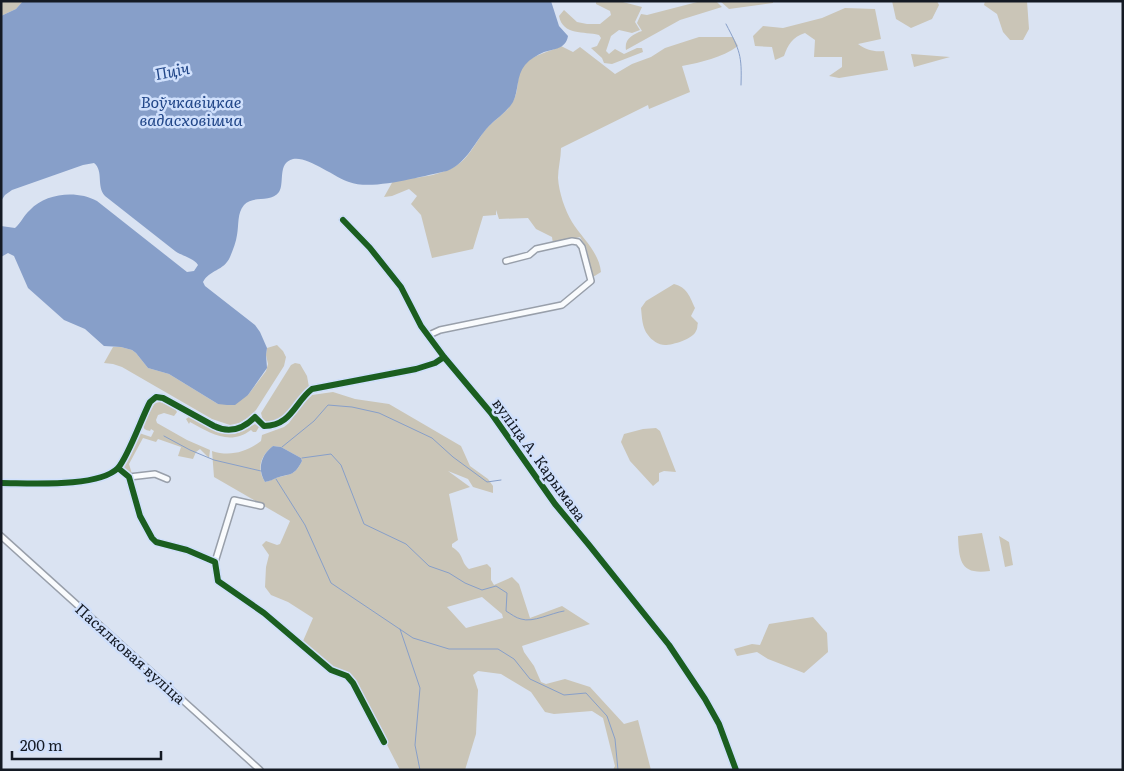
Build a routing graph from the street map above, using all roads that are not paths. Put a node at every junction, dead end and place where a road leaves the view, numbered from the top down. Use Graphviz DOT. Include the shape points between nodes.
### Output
graph roads {
  1 [pos="344,220"];
  2 [pos="506,261"];
  3 [pos="429,335"];
  4 [pos="444,357"];
  5 [pos="118,468"];
  6 [pos="130,477"];
  7 [pos="167,479"];
  8 [pos="1,484"];
  9 [pos="261,506"];
  10 [pos="1,536"];
  11 [pos="215,562"];
  12 [pos="384,742"];
  13 [pos="260,770"];
  14 [pos="736,770"];
  1 -- 3 [label="street, вуліца А. Карымава" via="401,287"];
  2 -- 3 [label="street" via="529,255 536,249 578,242 591,281 562,305"];
  3 -- 4 [label="street, вуліца А. Карымава"];
  4 -- 5 [label="street" via="416,369 312,389 290,416 269,426 264,426 255,417 240,428 223,430 156,397 150,402"];
  4 -- 14 [label="street, вуліца А. Карымава" via="491,413 555,504 669,645 719,724"];
  5 -- 6 [label="street"];
  5 -- 8 [label="street" via="95,480"];
  6 -- 7 [label="street" via="155,474"];
  6 -- 11 [label="street" via="140,516 152,538"];
  9 -- 11 [label="street" via="234,500"];
  10 -- 13 [label="street, Пасялковая вуліца"];
  11 -- 12 [label="street" via="218,581 264,613 331,670 353,682"];
}
